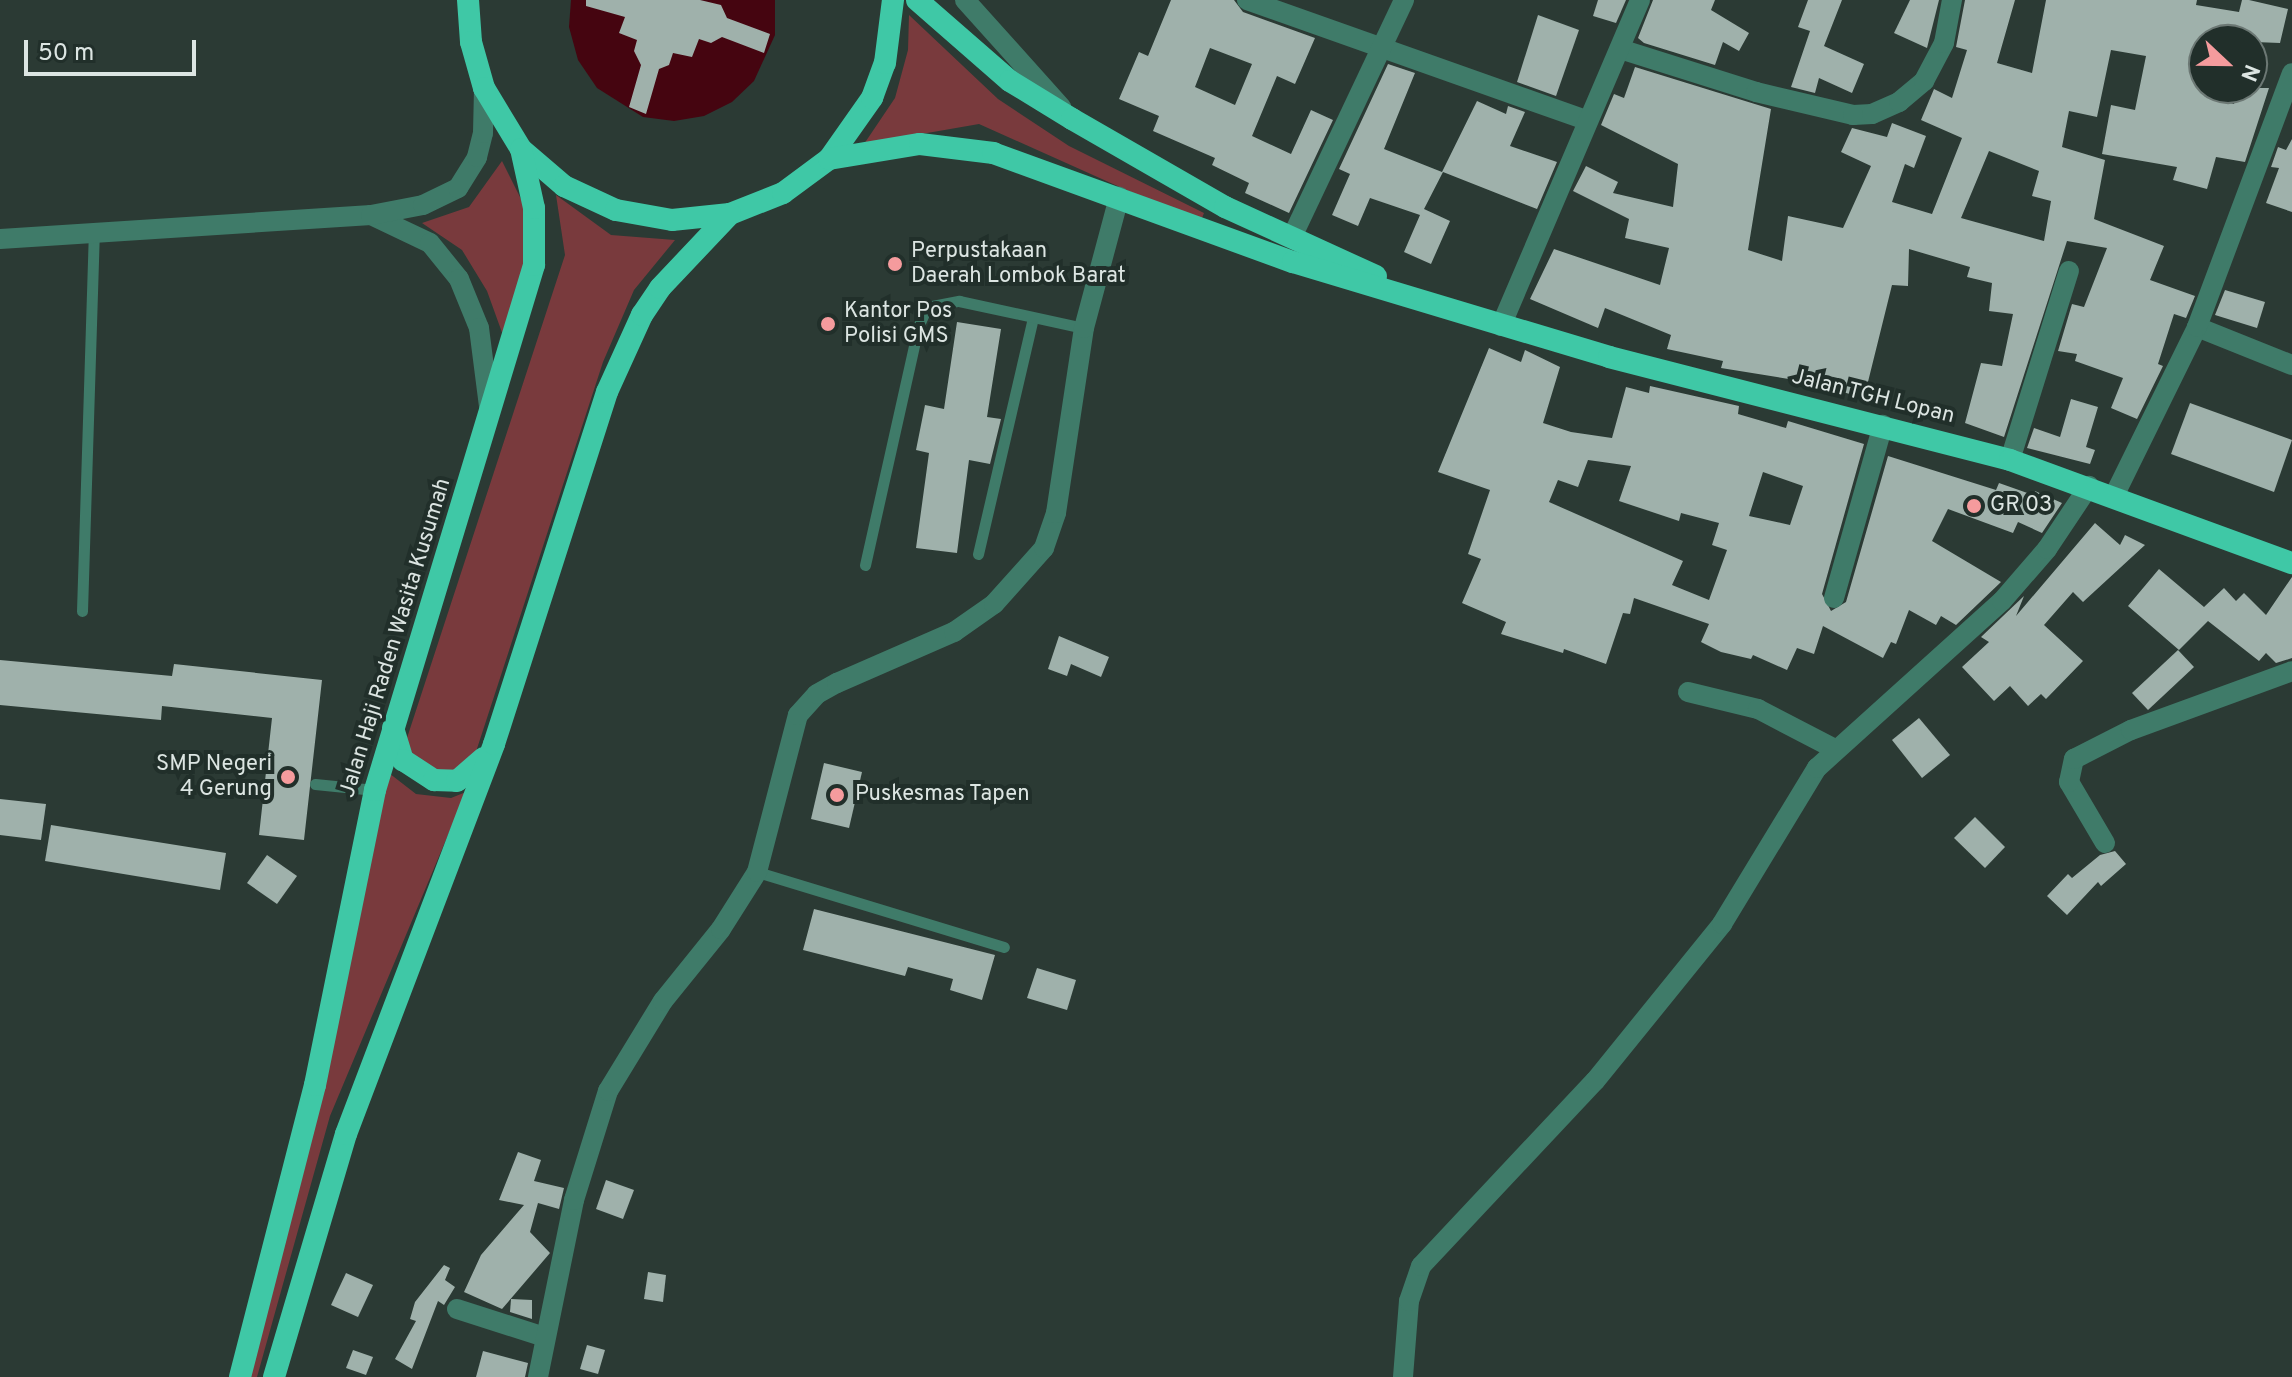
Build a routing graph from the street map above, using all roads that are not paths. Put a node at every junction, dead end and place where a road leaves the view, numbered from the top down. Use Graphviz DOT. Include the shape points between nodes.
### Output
graph roads {
  1 [pos="468,0"];
  2 [pos="893,0"];
  3 [pos="917,0"];
  4 [pos="965,0"];
  5 [pos="1247,0"];
  6 [pos="1404,0"];
  7 [pos="1640,0"];
  8 [pos="1952,0"];
  9 [pos="1380,48"];
  10 [pos="1620,49"];
  11 [pos="2292,73"];
  12 [pos="484,88"];
  13 [pos="1072,119"];
  14 [pos="1586,120"];
  15 [pos="521,149"];
  16 [pos="829,159"];
  17 [pos="1119,197"];
  18 [pos="1225,207"];
  19 [pos="730,214"];
  20 [pos="371,215"];
  21 [pos="94,232"];
  22 [pos="1212,235"];
  23 [pos="1292,237"];
  24 [pos="0,239"];
  25 [pos="2069,271"];
  26 [pos="1435,304"];
  27 [pos="1033,318"];
  28 [pos="1501,326"];
  29 [pos="2197,327"];
  30 [pos="1084,328"];
  31 [pos="2292,365"];
  32 [pos="490,419"];
  33 [pos="1883,425"];
  34 [pos="2010,460"];
  35 [pos="2089,486"];
  36 [pos="2114,496"];
  37 [pos="978,554"];
  38 [pos="2292,563"];
  39 [pos="865,565"];
  40 [pos="1834,598"];
  41 [pos="82,611"];
  42 [pos="2292,671"];
  43 [pos="1688,692"];
  44 [pos="392,727"];
  45 [pos="494,744"];
  46 [pos="1835,749"];
  47 [pos="315,784"];
  48 [pos="375,790"];
  49 [pos="2105,843"];
  50 [pos="757,872"];
  51 [pos="1004,947"];
  52 [pos="457,1309"];
  53 [pos="545,1337"];
  54 [pos="240,1377"];
  55 [pos="274,1377"];
  56 [pos="538,1377"];
  57 [pos="1403,1377"];
  1 -- 12 [label="highway" via="471,42"];
  2 -- 16 [label="highway" via="885,63 872,98"];
  3 -- 13 [label="highway" via="1010,81"];
  4 -- 13 [label="street"];
  5 -- 9 [label="street"];
  6 -- 9 [label="street"];
  7 -- 10 [label="street"];
  8 -- 10 [label="street" via="1944,43 1924,81 1899,102 1872,114 1853,115 1756,92"];
  9 -- 14 [label="street"];
  9 -- 23 [label="street"];
  10 -- 14 [label="street"];
  11 -- 29 [label="street"];
  12 -- 15 [label="highway"];
  12 -- 20 [label="street" via="477,157 458,188 423,205"];
  13 -- 18 [label="highway"];
  14 -- 28 [label="street"];
  15 -- 19 [label="highway" via="564,186 616,210 672,220"];
  15 -- 32 [label="highway, Jalan Haji Raden Wasita Kusumah" via="534,208 534,265"];
  16 -- 17 [label="highway" via="881,147 947,143 1018,160"];
  16 -- 19 [label="highway" via="783,193"];
  17 -- 22 [label="highway"];
  17 -- 30 [label="street"];
  18 -- 22 [label="highway"];
  18 -- 23 [label="highway"];
  19 -- 45 [label="highway" via="660,288 627,346 607,392"];
  20 -- 21 [label="street"];
  20 -- 32 [label="street" via="430,243 459,279 479,328"];
  21 -- 24 [label="street"];
  21 -- 41 [label="lane"];
  22 -- 26 [label="highway"];
  23 -- 26 [label="highway"];
  25 -- 34 [label="street"];
  26 -- 28 [label="highway, Jalan TGH Lopan"];
  27 -- 30 [label="lane"];
  27 -- 37 [label="lane"];
  27 -- 39 [label="lane" via="959,301 927,307 918,327"];
  28 -- 33 [label="highway, Jalan TGH Lopan"];
  29 -- 31 [label="street"];
  29 -- 36 [label="street"];
  30 -- 50 [label="street" via="1056,513 1044,548 994,604 954,632 837,683 807,704 787,744"];
  32 -- 44 [label="highway, Jalan Haji Raden Wasita Kusumah"];
  33 -- 34 [label="highway, Jalan TGH Lopan"];
  33 -- 40 [label="street"];
  34 -- 35 [label="highway, Jalan TGH Lopan"];
  35 -- 36 [label="highway, Jalan TGH Lopan"];
  35 -- 46 [label="street" via="2047,549 2002,601"];
  36 -- 38 [label="highway, Jalan TGH Lopan"];
  42 -- 49 [label="street" via="2131,730 2074,759 2069,782"];
  43 -- 46 [label="street" via="1758,709"];
  44 -- 45 [label="highway" via="403,760 442,782 466,776"];
  44 -- 48 [label="highway, Jalan Haji Raden Wasita Kusumah"];
  45 -- 55 [label="highway" via="346,1134"];
  46 -- 57 [label="street" via="1796,796 1722,924 1595,1081 1421,1266 1409,1301"];
  47 -- 48 [label="lane"];
  48 -- 54 [label="highway, Jalan Haji Raden Wasita Kusumah" via="315,1085"];
  50 -- 51 [label="lane"];
  50 -- 53 [label="street" via="721,929 663,1001 608,1091 574,1200"];
  52 -- 53 [label="street"];
  53 -- 56 [label="street"];
}
